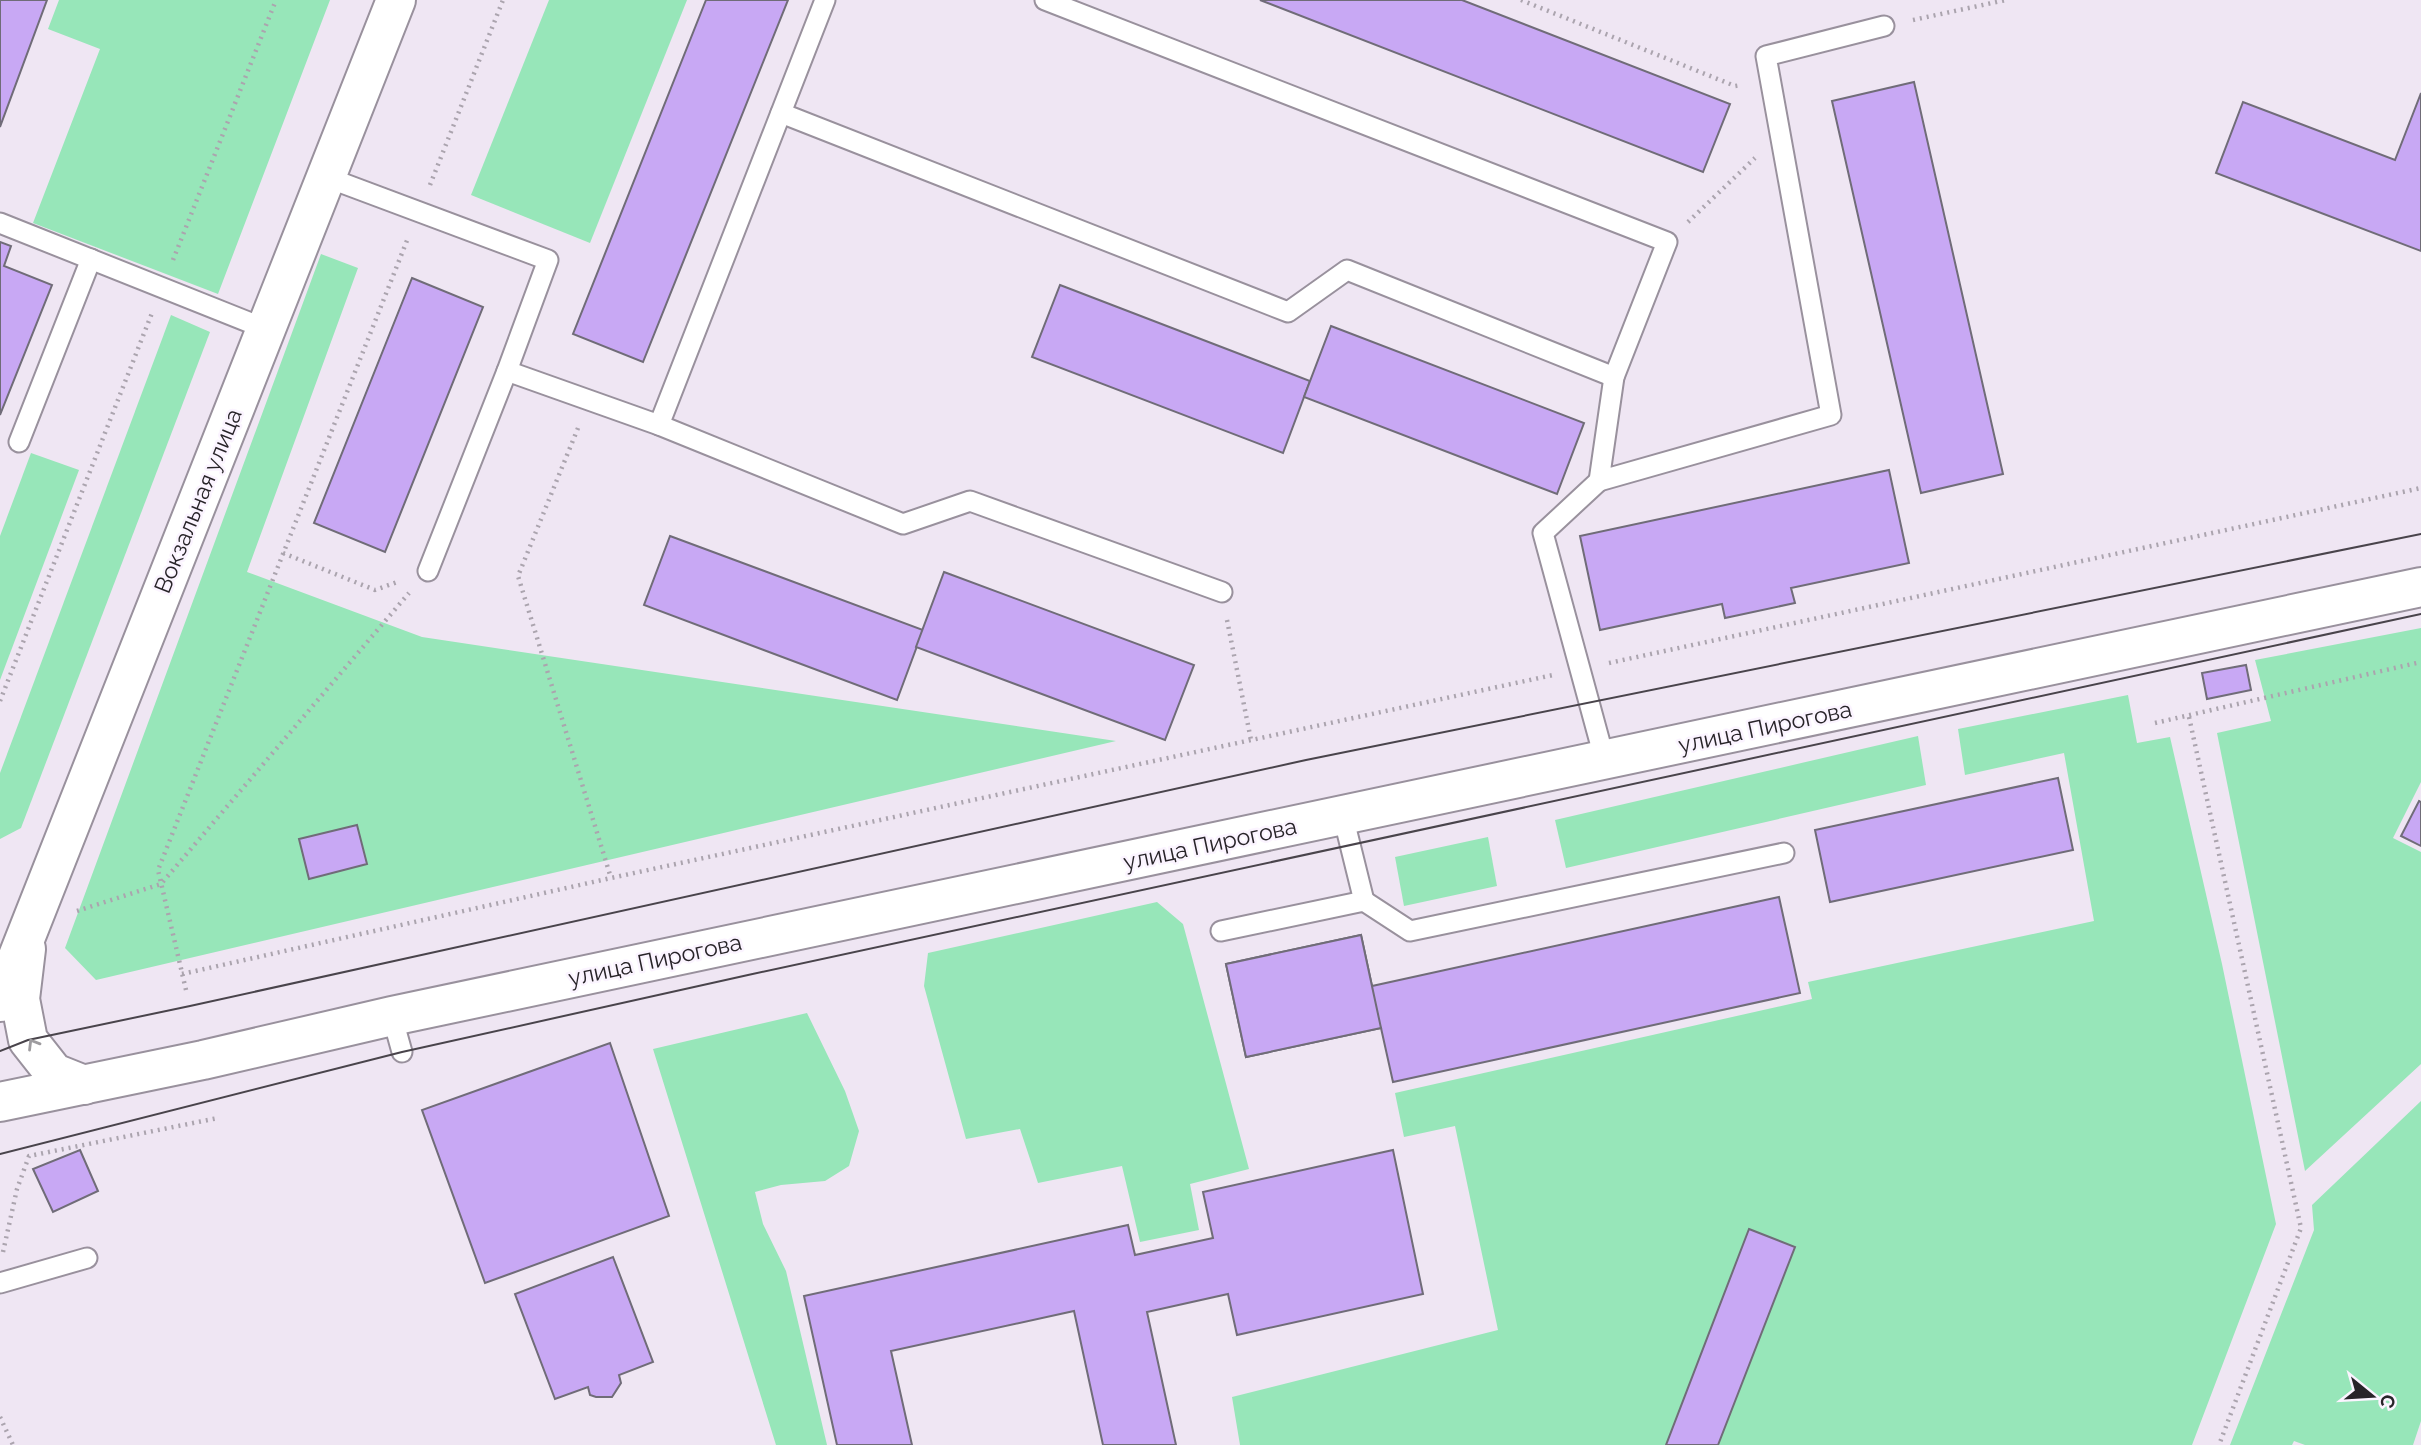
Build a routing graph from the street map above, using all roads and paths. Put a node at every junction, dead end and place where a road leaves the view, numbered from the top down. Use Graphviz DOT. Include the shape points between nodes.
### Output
graph roads {
  1 [pos="276,0"];
  2 [pos="396,0"];
  3 [pos="503,0"];
  4 [pos="825,0"];
  5 [pos="1045,0"];
  6 [pos="1521,0"];
  7 [pos="2006,0"];
  8 [pos="1884,26"];
  9 [pos="1771,79"];
  10 [pos="781,113"];
  11 [pos="1780,134"];
  12 [pos="326,177"];
  13 [pos="419,212"];
  14 [pos="0,223"];
  15 [pos="1667,242"];
  16 [pos="91,260"];
  17 [pos="162,288"];
  18 [pos="266,329"];
  19 [pos="507,372"];
  20 [pos="1614,377"];
  21 [pos="589,400"];
  22 [pos="659,425"];
  23 [pos="19,442"];
  24 [pos="1599,481"];
  25 [pos="2421,488"];
  26 [pos="283,553"];
  27 [pos="428,571"];
  28 [pos="2421,587"];
  29 [pos="1222,592"];
  30 [pos="2421,662"];
  31 [pos="1581,669"];
  32 [pos="0,701"];
  33 [pos="2189,717"];
  34 [pos="2155,723"];
  35 [pos="1251,740"];
  36 [pos="1605,761"];
  37 [pos="1343,816"];
  38 [pos="1784,853"];
  39 [pos="611,878"];
  40 [pos="161,884"];
  41 [pos="1364,901"];
  42 [pos="73,912"];
  43 [pos="28,930"];
  44 [pos="1221,931"];
  45 [pos="182,974"];
  46 [pos="186,990"];
  47 [pos="0,1002"];
  48 [pos="392,1016"];
  49 [pos="402,1052"];
  50 [pos="84,1085"];
  51 [pos="0,1102"];
  52 [pos="218,1118"];
  53 [pos="87,1258"];
  54 [pos="0,1264"];
  55 [pos="0,1283"];
  56 [pos="0,1417"];
  57 [pos="13,1445"];
  58 [pos="2219,1445"];
  1 -- 17 [label="path"];
  2 -- 12 [label="main road, Вокзальная улица"];
  3 -- 13 [label="path"];
  4 -- 10 [label="lane"];
  5 -- 15 [label="lane"];
  6 -- 9 [label="path" via="1735,86"];
  7 -- 8 [label="path"];
  8 -- 9 [label="lane" via="1766,56"];
  9 -- 11 [label="lane"];
  10 -- 20 [label="lane" via="1287,312 1348,270"];
  10 -- 22 [label="lane"];
  11 -- 15 [label="path"];
  11 -- 24 [label="lane" via="1831,415"];
  12 -- 13 [label="lane"];
  12 -- 18 [label="main road, Вокзальная улица"];
  13 -- 19 [label="lane" via="548,260"];
  13 -- 26 [label="path"];
  14 -- 16 [label="lane"];
  15 -- 20 [label="lane"];
  16 -- 17 [label="lane"];
  16 -- 23 [label="lane"];
  17 -- 18 [label="lane"];
  17 -- 32 [label="path"];
  18 -- 43 [label="main road, Вокзальная улица"];
  19 -- 21 [label="lane"];
  19 -- 27 [label="lane"];
  20 -- 24 [label="lane"];
  21 -- 22 [label="lane"];
  21 -- 39 [label="path" via="518,576"];
  22 -- 29 [label="lane" via="903,524 970,501"];
  24 -- 31 [label="lane" via="1543,533"];
  25 -- 31 [label="path"];
  26 -- 27 [label="path" via="375,590"];
  26 -- 40 [label="path" via="158,870"];
  27 -- 40 [label="path"];
  28 -- 36 [label="main road, улица Пирогова"];
  29 -- 35 [label="path"];
  30 -- 33 [label="path"];
  31 -- 35 [label="path"];
  31 -- 36 [label="lane"];
  33 -- 34 [label="path"];
  33 -- 58 [label="path" via="2301,1228"];
  35 -- 39 [label="path"];
  36 -- 37 [label="main road, улица Пирогова"];
  37 -- 41 [label="lane"];
  37 -- 48 [label="main road, улица Пирогова"];
  38 -- 41 [label="lane" via="1410,931"];
  39 -- 45 [label="path"];
  40 -- 42 [label="path"];
  40 -- 45 [label="path"];
  41 -- 44 [label="lane"];
  43 -- 47 [label="main road, Вокзальная улица"];
  50 -- 43 [label="main road, one-way" via="54,1073 29,1040 20,999"];
  45 -- 46 [label="path"];
  48 -- 49 [label="lane"];
  48 -- 50 [label="main road, улица Пирогова"];
  50 -- 51 [label="main road, улица Пирогова"];
  52 -- 54 [label="path" via="29,1156"];
  53 -- 55 [label="lane"];
  56 -- 57 [label="path"];
}
